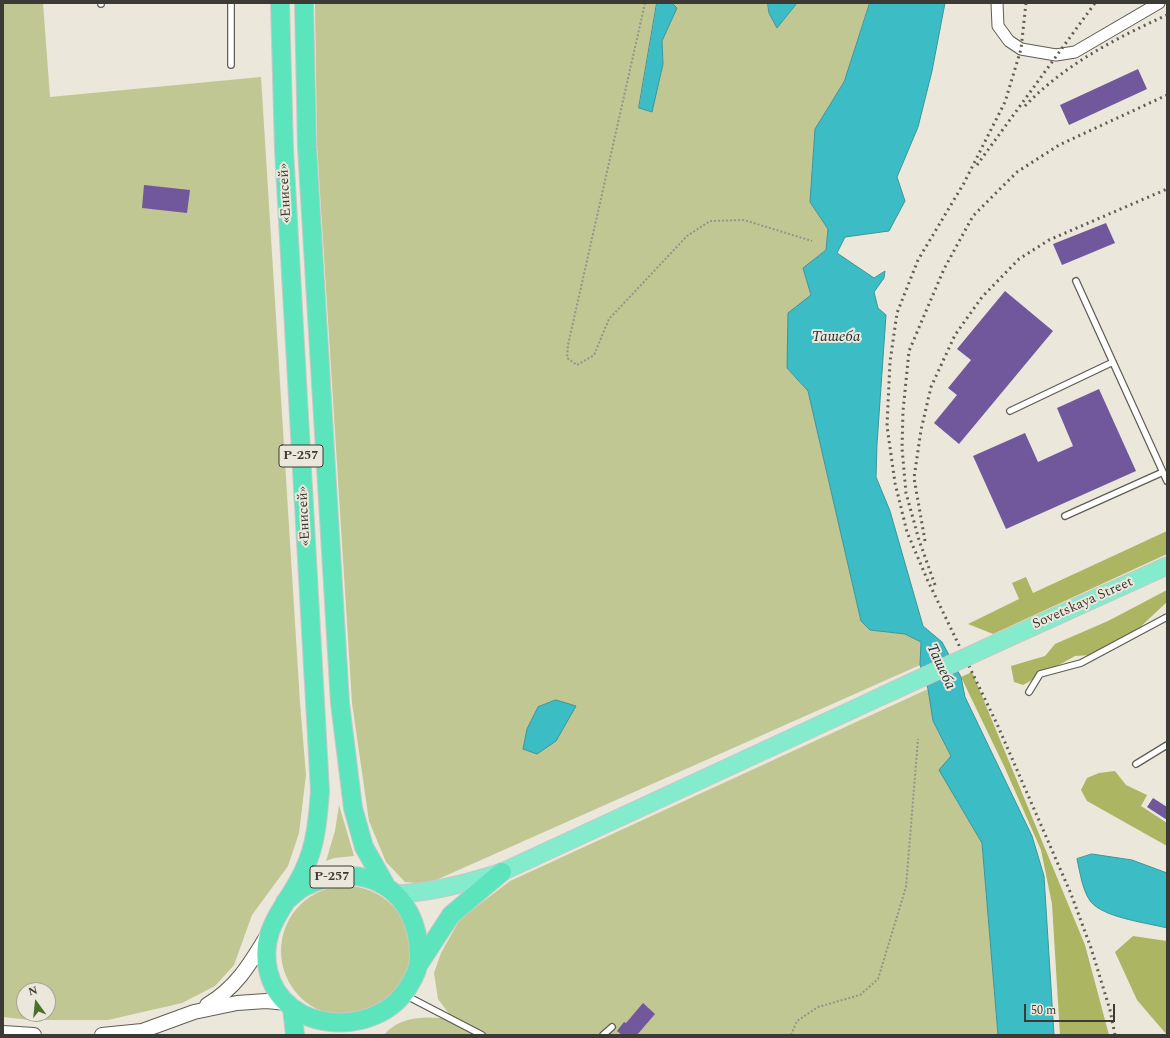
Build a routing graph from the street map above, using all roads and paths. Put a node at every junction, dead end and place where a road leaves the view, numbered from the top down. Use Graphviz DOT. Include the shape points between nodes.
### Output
graph roads {
  1 [pos="231,3"];
  2 [pos="280,3"];
  3 [pos="304,3"];
  4 [pos="645,3"];
  5 [pos="997,3"];
  6 [pos="1159,3"];
  7 [pos="231,65"];
  8 [pos="812,241"];
  9 [pos="1076,281"];
  10 [pos="1113,362"];
  11 [pos="1010,411"];
  12 [pos="1163,472"];
  13 [pos="1167,480"];
  14 [pos="1065,516"];
  15 [pos="1167,566"];
  16 [pos="1167,617"];
  17 [pos="1029,692"];
  18 [pos="918,739"];
  19 [pos="1167,745"];
  20 [pos="1136,764"];
  21 [pos="502,872"];
  22 [pos="391,889"];
  23 [pos="285,902"];
  24 [pos="269,932"];
  25 [pos="419,964"];
  26 [pos="404,995"];
  27 [pos="289,1006"];
  28 [pos="194,1012"];
  29 [pos="375,1019"];
  30 [pos="612,1027"];
  31 [pos="3,1033"];
  32 [pos="34,1035"];
  33 [pos="102,1035"];
  34 [pos="295,1035"];
  35 [pos="364,1035"];
  36 [pos="482,1035"];
  37 [pos="603,1035"];
  38 [pos="791,1035"];
  1 -- 7 [label="lane"];
  2 -- 23 [label="highway, «Енисей» / Р-257" via="284,157 320,791 316,833 311,851 304,871"];
  3 -- 22 [label="highway, «Енисей» / Р-257" via="306,147 340,703 353,808 364,847"];
  4 -- 8 [label="path" via="569,337 567,358 577,365 594,355 609,319 687,236 710,221 744,220"];
  5 -- 6 [label="street" via="998,26 1009,41 1021,49 1056,56 1075,52"];
  9 -- 10 [label="lane"];
  10 -- 11 [label="lane"];
  10 -- 12 [label="lane"];
  12 -- 13 [label="lane"];
  12 -- 14 [label="lane"];
  15 -- 21 [label="main road, Sovetskaya Street, bridge"];
  16 -- 17 [label="lane" via="1081,663 1040,674"];
  18 -- 38 [label="path" via="906,887 878,979 860,995 818,1007 797,1021"];
  19 -- 20 [label="lane"];
  21 -- 22 [label="main road, Sovetskaya Street" via="458,886 422,893"];
  21 -- 25 [label="highway" via="451,915"];
  22 -- 23 [label="highway, «Енисей» / Р-257" via="369,877 335,876 302,888"];
  22 -- 25 [label="highway, «Енисей» / Р-257" via="408,909 419,944"];
  23 -- 24 [label="highway, «Енисей» / Р-257"];
  24 -- 27 [label="highway, «Енисей» / Р-257" via="266,951 268,970 275,988"];
  24 -- 28 [label="street" via="242,976 232,987 222,996"];
  25 -- 26 [label="highway, «Енисей» / Р-257"];
  26 -- 29 [label="highway, «Енисей» / Р-257"];
  26 -- 36 [label="lane"];
  27 -- 28 [label="street" via="266,1001 237,1003"];
  27 -- 29 [label="highway, «Енисей» / Р-257" via="310,1020 332,1025 354,1025"];
  27 -- 34 [label="highway"];
  28 -- 33 [label="street" via="142,1031"];
  29 -- 35 [label="highway, «Енисей» / Р-257"];
  30 -- 37 [label="lane"];
  31 -- 32 [label="street"];
}
